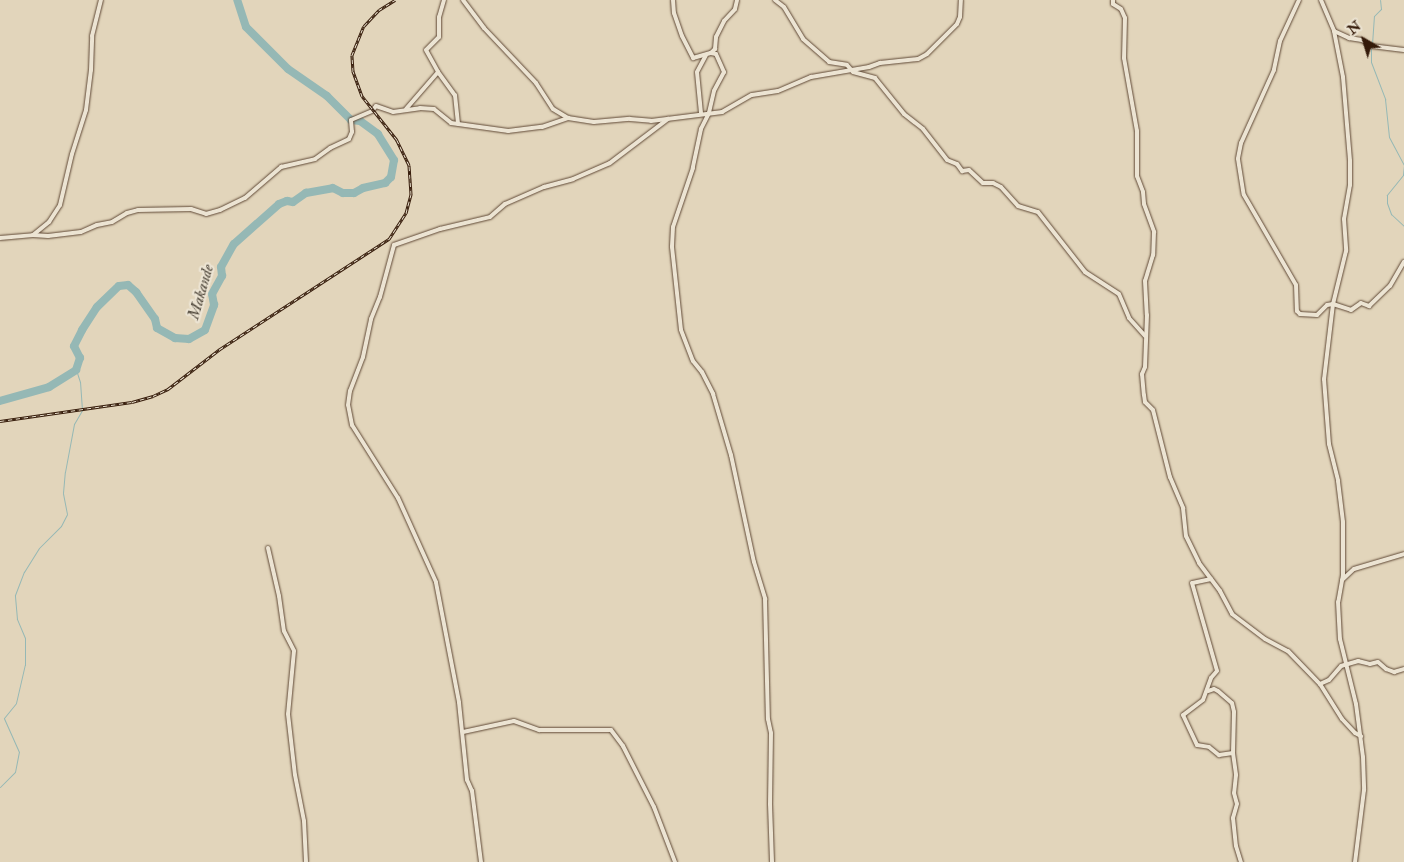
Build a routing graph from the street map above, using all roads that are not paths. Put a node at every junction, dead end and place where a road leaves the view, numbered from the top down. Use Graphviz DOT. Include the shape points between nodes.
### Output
graph roads {
  1 [pos="101,0"];
  2 [pos="444,0"];
  3 [pos="463,0"];
  4 [pos="673,0"];
  5 [pos="737,0"];
  6 [pos="775,0"];
  7 [pos="961,0"];
  8 [pos="1113,0"];
  9 [pos="1298,0"];
  10 [pos="1321,0"];
  11 [pos="1334,31"];
  12 [pos="1404,50"];
  13 [pos="709,54"];
  14 [pos="851,70"];
  15 [pos="438,72"];
  16 [pos="406,109"];
  17 [pos="709,113"];
  18 [pos="701,114"];
  19 [pos="568,118"];
  20 [pos="668,119"];
  21 [pos="458,124"];
  22 [pos="33,236"];
  23 [pos="0,238"];
  24 [pos="1404,262"];
  25 [pos="1334,304"];
  26 [pos="1144,336"];
  27 [pos="268,548"];
  28 [pos="1404,554"];
  29 [pos="1211,579"];
  30 [pos="1342,580"];
  31 [pos="1346,664"];
  32 [pos="1404,669"];
  33 [pos="1320,684"];
  34 [pos="1208,691"];
  35 [pos="463,732"];
  36 [pos="1361,736"];
  37 [pos="1233,753"];
  38 [pos="306,862"];
  39 [pos="481,862"];
  40 [pos="675,862"];
  41 [pos="772,862"];
  42 [pos="1241,862"];
  43 [pos="1355,862"];
  1 -- 22 [label="street" via="92,36 92,70 86,110 63,197 55,214"];
  2 -- 15 [label="street" via="439,17 439,37 426,49"];
  3 -- 19 [label="street" via="484,28 536,83 552,108"];
  4 -- 13 [label="street" via="674,13 693,58"];
  5 -- 13 [label="street" via="735,9 724,21 716,38 715,49"];
  6 -- 14 [label="street" via="784,7 803,39 815,51 831,64 846,65"];
  7 -- 14 [label="street" via="957,24 924,57"];
  8 -- 26 [label="street" via="1125,18 1124,58 1137,131 1138,178 1154,230 1153,256 1145,282 1147,315"];
  9 -- 25 [label="street" via="1280,42 1274,70 1241,143 1238,156 1240,182 1246,199 1296,285 1298,312 1316,316 1324,307"];
  10 -- 11 [label="street"];
  11 -- 12 [label="street" via="1371,46"];
  11 -- 25 [label="street" via="1345,94 1350,177 1344,219 1346,251"];
  13 -- 17 [label="street" via="718,55 725,74 714,90"];
  13 -- 18 [label="street" via="697,72"];
  14 -- 17 [label="street" via="821,74 778,91 752,95 722,112"];
  14 -- 26 [label="street" via="875,78 904,114 920,126 946,158 961,170 970,170 981,182 1001,187 1018,206 1038,212 1085,272 1119,294 1129,318"];
  15 -- 16 [label="street"];
  15 -- 21 [label="street" via="455,95"];
  16 -- 21 [label="street" via="435,110 446,120"];
  16 -- 22 [label="street" via="393,112 375,106 372,111 351,120 349,139 315,160 281,167 245,198 220,210 206,214 191,209 138,210 81,232"];
  17 -- 18 [label="street"];
  17 -- 41 [label="street" via="700,128 693,168 673,226 674,272 681,330 693,361 713,394 765,599"];
  18 -- 20 [label="street"];
  19 -- 20 [label="street" via="594,122"];
  19 -- 21 [label="street" via="523,131"];
  20 -- 35 [label="street" via="610,163 505,204 490,217 440,229 397,243 392,248 363,357 350,391 349,416 355,432 398,498 436,582"];
  22 -- 23 [label="street"];
  24 -- 25 [label="street" via="1390,286 1369,306 1361,303 1351,310"];
  25 -- 30 [label="street" via="1324,379 1329,444 1343,516"];
  26 -- 29 [label="street" via="1145,367 1142,375 1145,402 1154,410 1170,477 1183,508 1186,536"];
  27 -- 38 [label="street" via="280,596 284,631 294,651 288,714 305,826"];
  28 -- 30 [label="street" via="1354,570"];
  29 -- 33 [label="street" via="1232,614 1265,639 1288,651"];
  29 -- 34 [label="street" via="1192,583 1217,671 1211,678"];
  30 -- 31 [label="street" via="1339,625"];
  31 -- 32 [label="street" via="1378,662 1394,672"];
  31 -- 33 [label="street"];
  31 -- 36 [label="street"];
  33 -- 36 [label="street" via="1342,719"];
  34 -- 37 [label="street" via="1218,691 1232,703"];
  34 -- 37 [label="street" via="1203,700 1184,715 1197,745 1219,754"];
  35 -- 39 [label="street" via="467,780 472,791"];
  35 -- 40 [label="street" via="514,721 539,730 611,730 623,746 654,807"];
  36 -- 43 [label="street" via="1364,790"];
  37 -- 42 [label="street" via="1237,804 1233,818"];
}
